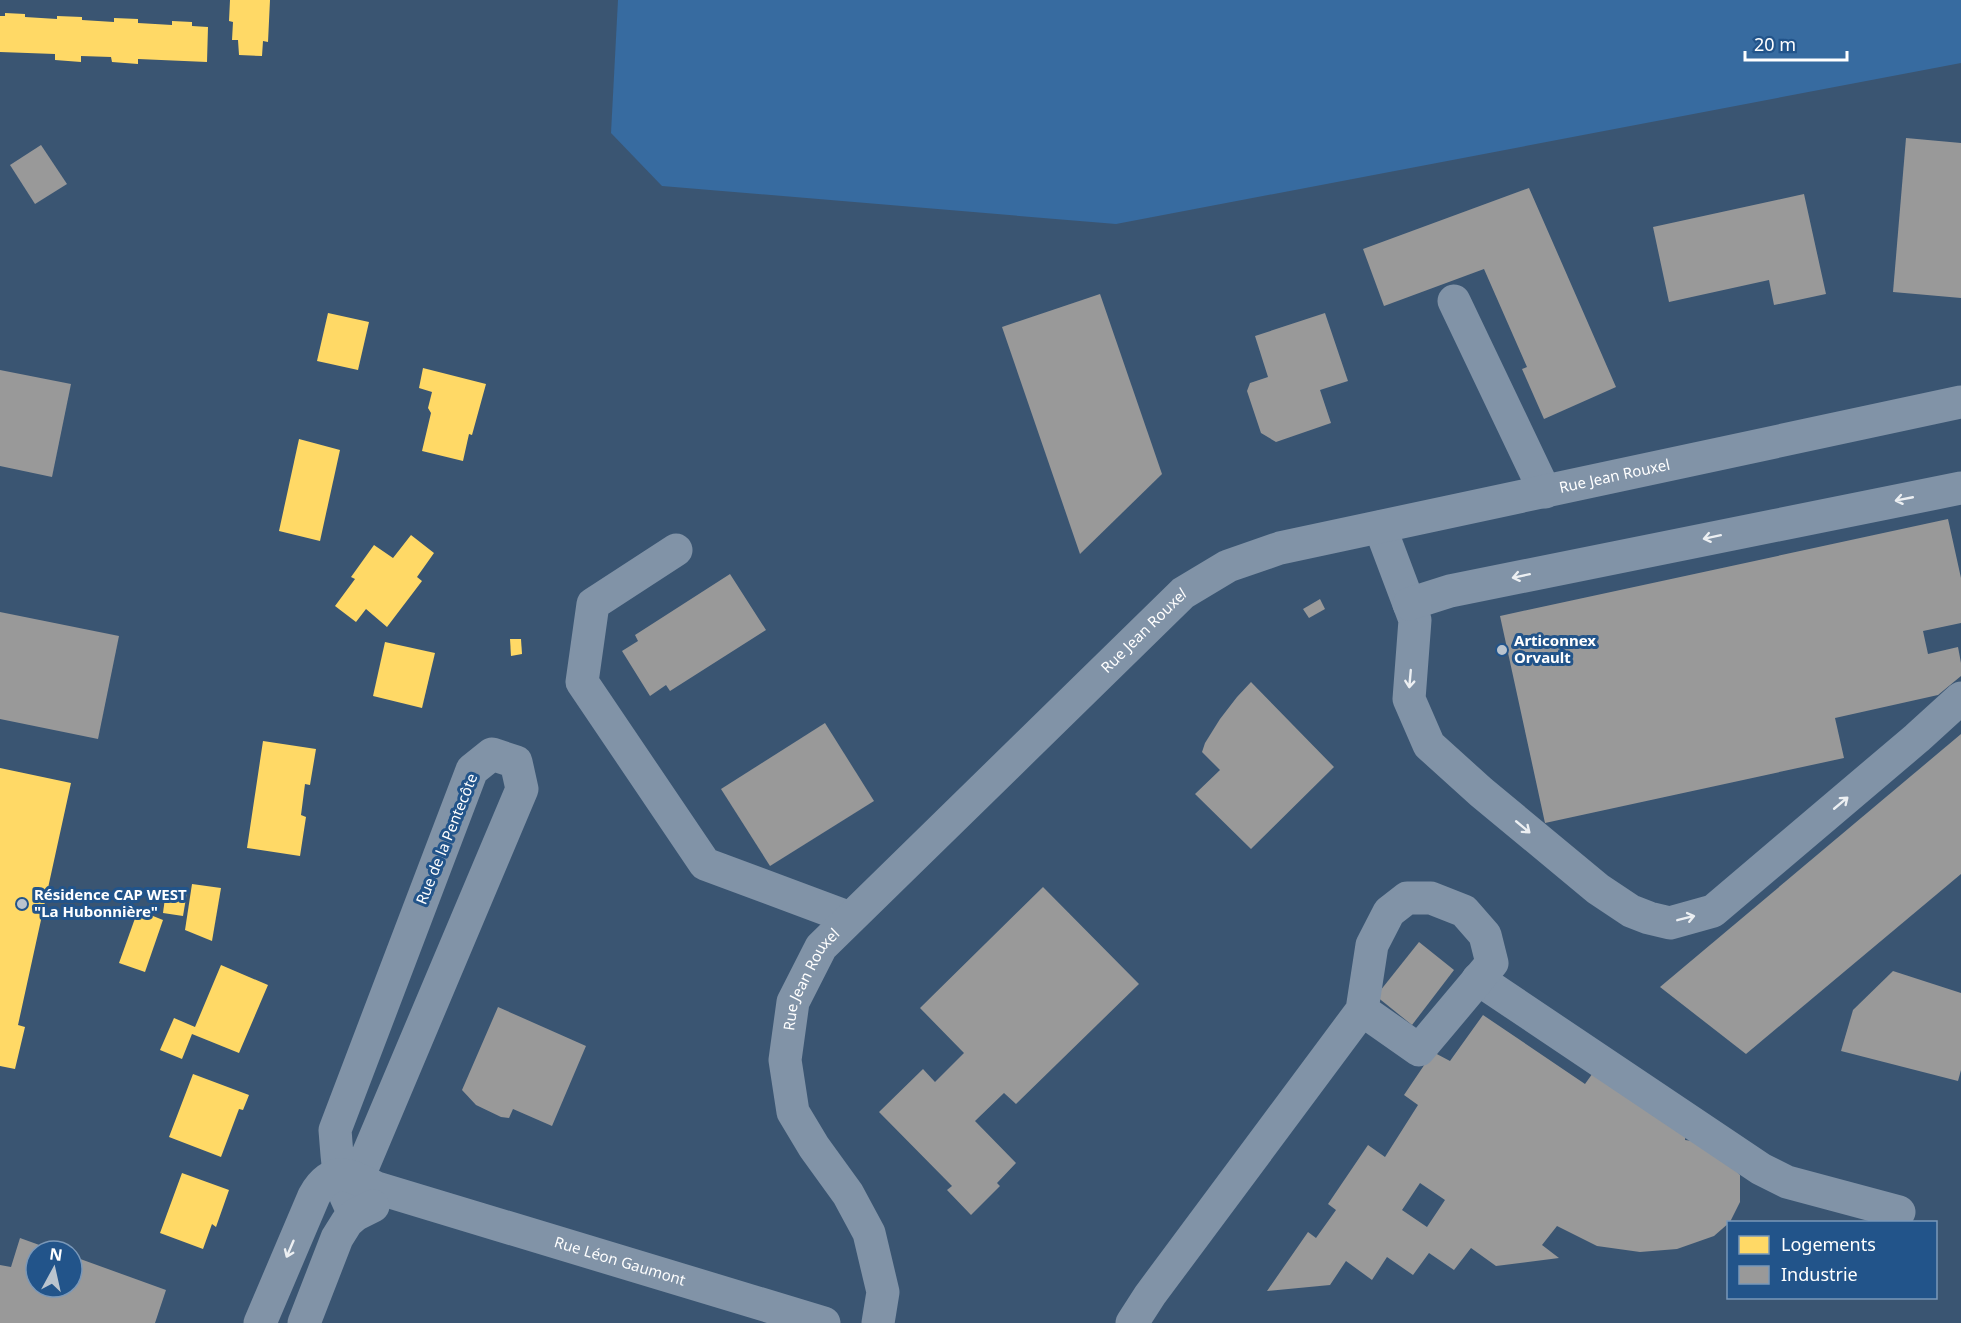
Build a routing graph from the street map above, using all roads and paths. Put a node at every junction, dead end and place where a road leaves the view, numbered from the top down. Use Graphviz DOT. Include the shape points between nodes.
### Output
graph roads {
  1 [pos="1454,302"];
  2 [pos="1961,402"];
  3 [pos="1961,488"];
  4 [pos="1545,492"];
  5 [pos="1380,527"];
  6 [pos="676,549"];
  7 [pos="1412,612"];
  8 [pos="1961,698"];
  9 [pos="850,918"];
  10 [pos="1478,979"];
  11 [pos="1362,1010"];
  12 [pos="337,1183"];
  13 [pos="417,1199"];
  14 [pos="1899,1212"];
  15 [pos="351,1219"];
  16 [pos="260,1323"];
  17 [pos="304,1323"];
  18 [pos="824,1323"];
  19 [pos="878,1323"];
  20 [pos="1132,1323"];
  1 -- 4 [label="street"];
  2 -- 4 [label="street, Rue Jean Rouxel"];
  3 -- 7 [label="street, one-way" via="1450,591"];
  4 -- 5 [label="street, Rue Jean Rouxel"];
  5 -- 7 [label="street"];
  5 -- 9 [label="street, Rue Jean Rouxel" via="1280,548 1228,567 1184,593"];
  6 -- 9 [label="street" via="593,604 582,682 705,864"];
  7 -- 8 [label="street, one-way" via="1409,699 1429,745 1598,889 1631,911 1670,922 1713,911"];
  9 -- 19 [label="street, Rue Jean Rouxel" via="821,947 793,1002 785,1060 793,1112 869,1233 883,1292"];
  10 -- 11 [label="street" via="1419,1050"];
  10 -- 11 [label="street" via="1492,963 1485,935 1464,911 1431,897 1407,898 1389,912 1372,945"];
  10 -- 14 [label="street" via="1761,1169 1787,1182"];
  11 -- 20 [label="street"];
  12 -- 12 [label="street, Rue de la Pentecôte" via="522,789 516,762 492,754 472,770 335,1130"];
  12 -- 13 [label="street, Rue Léon Gaumont"];
  12 -- 15 [label="street"];
  12 -- 16 [label="street, Rue de la Pentecôte, one-way"];
  13 -- 15 [label="street" via="375,1205"];
  13 -- 18 [label="street, Rue Léon Gaumont"];
  15 -- 17 [label="street" via="337,1238"];
}
